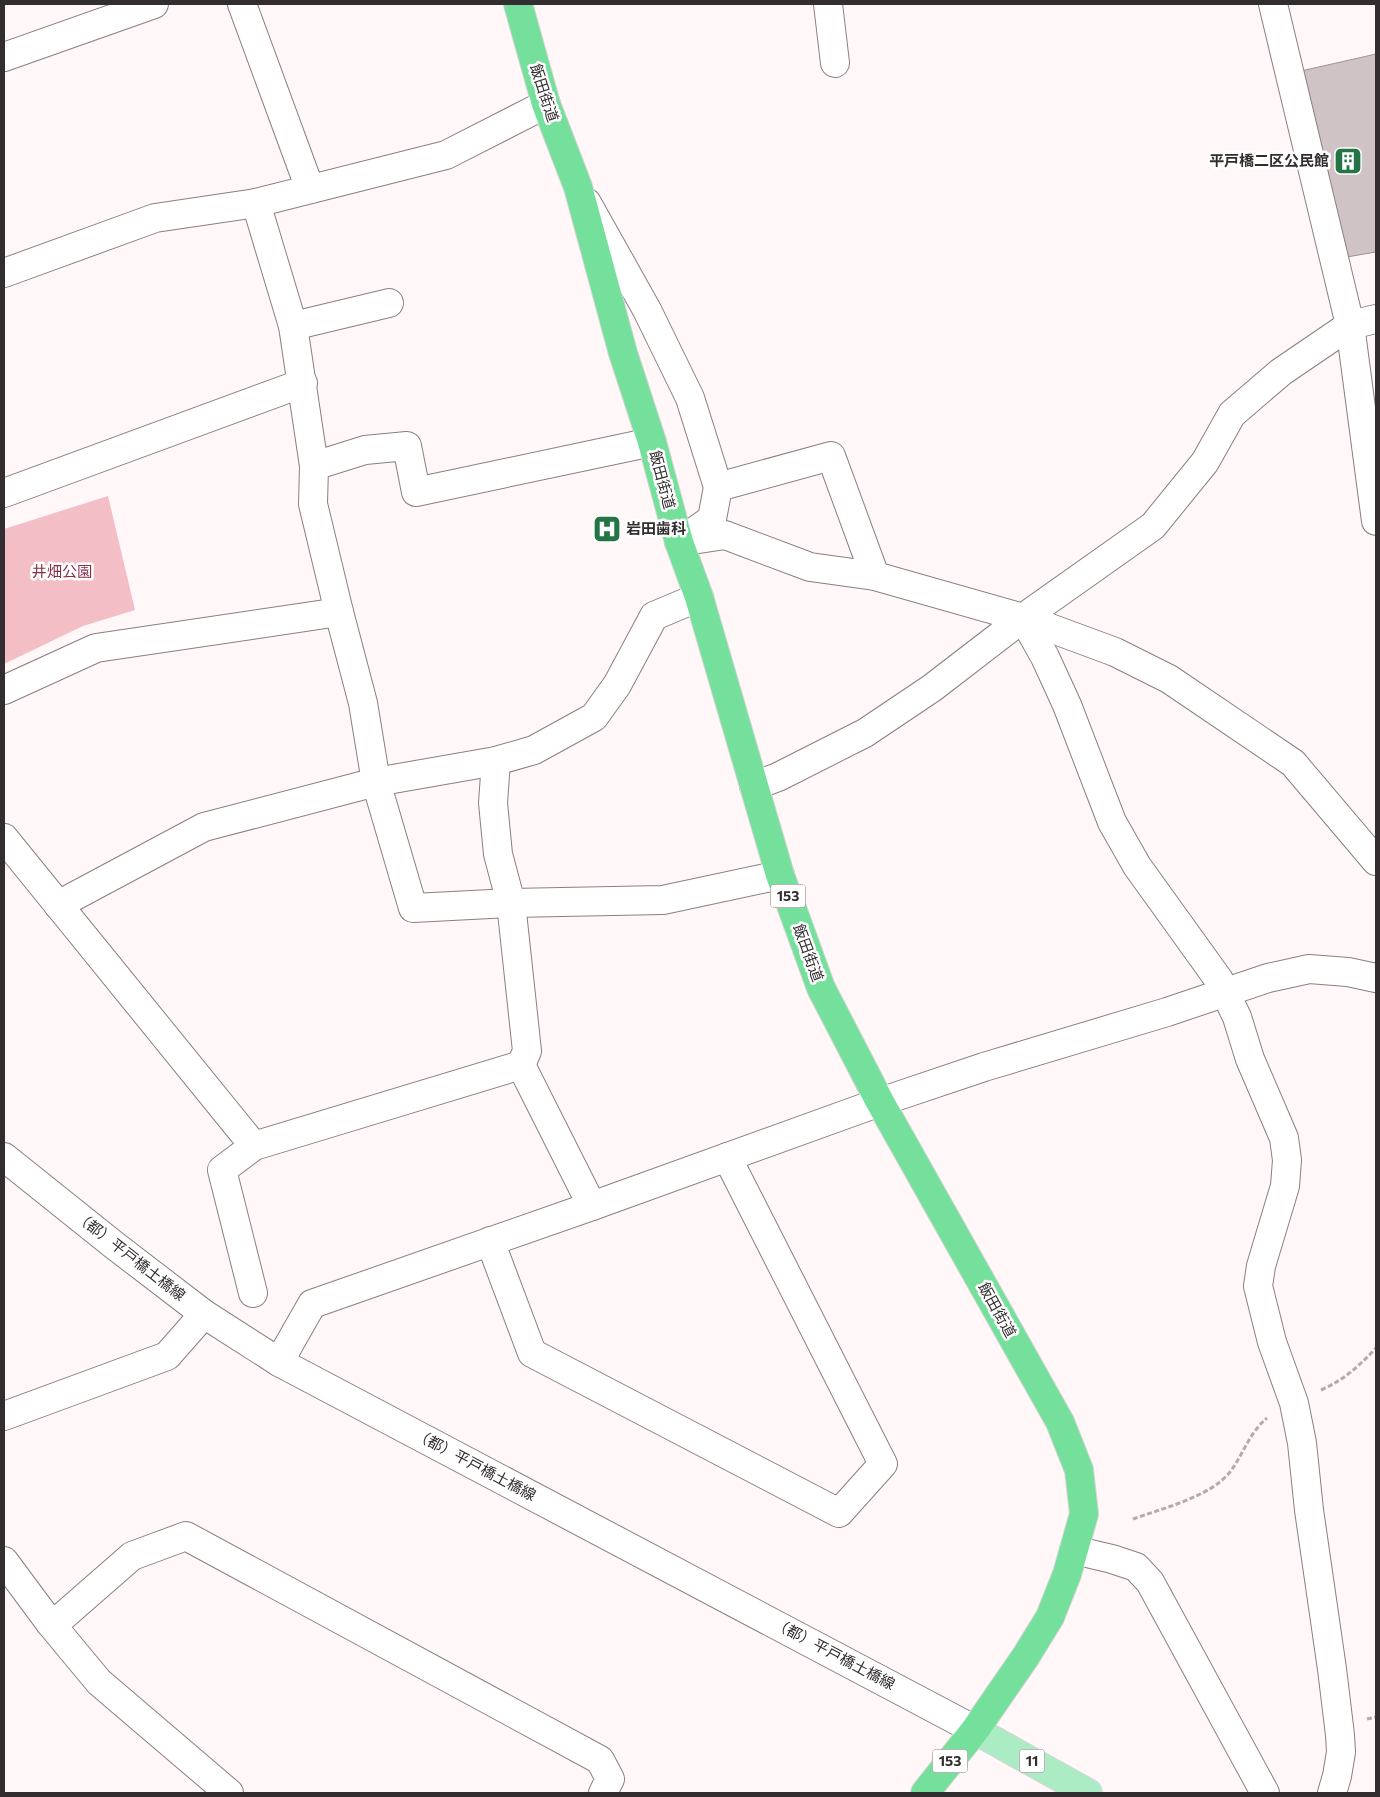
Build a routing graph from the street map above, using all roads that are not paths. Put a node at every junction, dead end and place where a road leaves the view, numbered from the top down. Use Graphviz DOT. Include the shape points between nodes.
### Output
graph roads {
  1 [pos="154,4"];
  2 [pos="242,4"];
  3 [pos="518,4"];
  4 [pos="828,4"];
  5 [pos="1273,4"];
  6 [pos="4,57"];
  7 [pos="835,63"];
  8 [pos="546,104"];
  9 [pos="578,187"];
  10 [pos="310,189"];
  11 [pos="256,203"];
  12 [pos="4,273"];
  13 [pos="389,303"];
  14 [pos="1376,319"];
  15 [pos="1350,325"];
  16 [pos="293,326"];
  17 [pos="303,383"];
  18 [pos="652,442"];
  19 [pos="314,466"];
  20 [pos="718,487"];
  21 [pos="4,493"];
  22 [pos="1376,522"];
  23 [pos="679,542"];
  24 [pos="875,576"];
  25 [pos="699,597"];
  26 [pos="339,612"];
  27 [pos="1023,618"];
  28 [pos="4,690"];
  29 [pos="496,761"];
  30 [pos="376,782"];
  31 [pos="754,786"];
  32 [pos="4,838"];
  33 [pos="1376,861"];
  34 [pos="780,875"];
  35 [pos="511,903"];
  36 [pos="58,905"];
  37 [pos="1376,978"];
  38 [pos="1226,993"];
  39 [pos="521,1065"];
  40 [pos="880,1102"];
  41 [pos="254,1146"];
  42 [pos="4,1156"];
  43 [pos="727,1157"];
  44 [pos="592,1206"];
  45 [pos="490,1241"];
  46 [pos="253,1293"];
  47 [pos="204,1314"];
  48 [pos="279,1362"];
  49 [pos="4,1416"];
  50 [pos="1074,1550"];
  51 [pos="4,1561"];
  52 [pos="50,1623"];
  53 [pos="975,1730"];
  54 [pos="229,1793"];
  55 [pos="603,1793"];
  56 [pos="925,1793"];
  57 [pos="1088,1793"];
  58 [pos="1265,1793"];
  59 [pos="1332,1793"];
  1 -- 6 [label="street"];
  2 -- 10 [label="street"];
  3 -- 8 [label="highway, 飯田街道 / 153"];
  4 -- 7 [label="street"];
  5 -- 15 [label="street"];
  8 -- 9 [label="highway, 飯田街道 / 153"];
  8 -- 10 [label="street" via="446,155"];
  9 -- 18 [label="highway, 飯田街道 / 153" via="623,353"];
  9 -- 20 [label="street" via="647,310 690,398"];
  10 -- 11 [label="street"];
  11 -- 12 [label="street" via="155,218"];
  11 -- 16 [label="street"];
  13 -- 16 [label="street"];
  14 -- 15 [label="street"];
  15 -- 22 [label="street"];
  15 -- 27 [label="street" via="1281,372 1232,414 1205,462 1154,526"];
  16 -- 17 [label="street"];
  17 -- 19 [label="street"];
  17 -- 21 [label="street"];
  18 -- 19 [label="street" via="416,492 407,446 366,450"];
  18 -- 23 [label="highway, 飯田街道 / 153"];
  19 -- 26 [label="street" via="313,504"];
  20 -- 23 [label="street" via="712,519"];
  20 -- 24 [label="street" via="831,456"];
  23 -- 24 [label="street" via="725,535 810,567"];
  23 -- 25 [label="highway, 飯田街道 / 153"];
  24 -- 27 [label="street"];
  25 -- 29 [label="street" via="654,616 617,684 594,717 534,750"];
  25 -- 31 [label="highway, 飯田街道 / 153"];
  26 -- 28 [label="street" via="96,648"];
  26 -- 30 [label="street" via="363,703"];
  27 -- 31 [label="street" via="932,688 865,733"];
  27 -- 33 [label="street" via="1116,652 1169,679 1293,763"];
  27 -- 38 [label="street" via="1067,705 1112,822 1138,866"];
  29 -- 30 [label="street"];
  29 -- 35 [label="street" via="493,803 498,854"];
  30 -- 35 [label="street" via="413,908"];
  30 -- 36 [label="street" via="204,827"];
  31 -- 34 [label="highway, 飯田街道 / 153"];
  32 -- 36 [label="street"];
  34 -- 35 [label="street" via="662,900"];
  34 -- 40 [label="highway, 飯田街道 / 153" via="821,988"];
  35 -- 39 [label="street" via="527,1051"];
  36 -- 41 [label="street"];
  37 -- 38 [label="street" via="1309,969 1268,978"];
  38 -- 40 [label="street"];
  38 -- 59 [label="street" via="1284,1138 1287,1160 1285,1186 1258,1286 1272,1342 1294,1403 1302,1444 1339,1724 1341,1752"];
  39 -- 41 [label="street"];
  39 -- 44 [label="street"];
  40 -- 43 [label="street"];
  40 -- 50 [label="highway, 飯田街道 / 153" via="1067,1438 1079,1470 1084,1514"];
  41 -- 46 [label="street" via="222,1170"];
  42 -- 47 [label="street, （都）平戸橋土橋線"];
  43 -- 44 [label="street"];
  43 -- 45 [label="street" via="883,1464 839,1513 532,1353"];
  44 -- 45 [label="street"];
  45 -- 48 [label="street" via="312,1304"];
  47 -- 48 [label="street, （都）平戸橋土橋線"];
  47 -- 49 [label="street" via="168,1356"];
  48 -- 53 [label="street, （都）平戸橋土橋線"];
  50 -- 53 [label="highway, 飯田街道 / 153" via="1050,1617"];
  50 -- 58 [label="street" via="1136,1567 1150,1582"];
  51 -- 52 [label="street"];
  52 -- 54 [label="street" via="99,1682"];
  52 -- 55 [label="street" via="132,1556 186,1536 600,1760 610,1779"];
  53 -- 56 [label="highway, 153"];
  53 -- 57 [label="main road, 11"];
}
